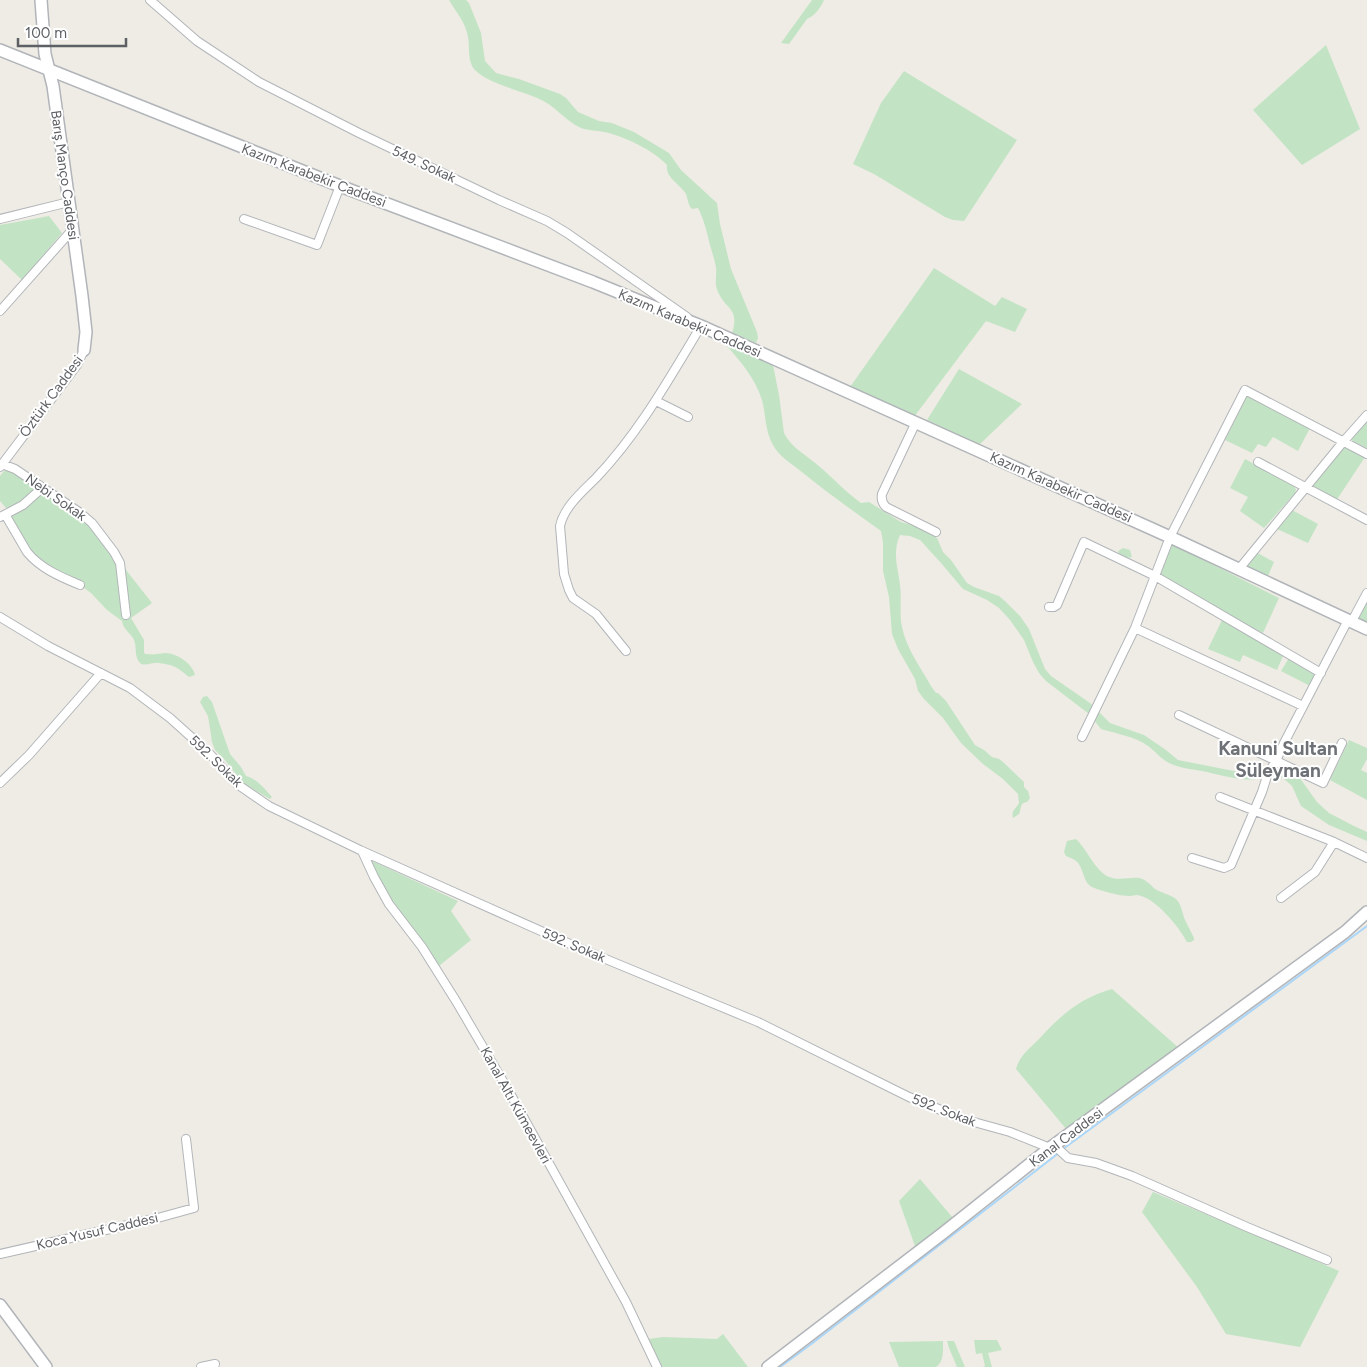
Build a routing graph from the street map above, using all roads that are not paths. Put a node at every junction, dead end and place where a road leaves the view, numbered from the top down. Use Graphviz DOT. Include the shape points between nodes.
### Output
graph roads {
  1 [pos="42,0"];
  2 [pos="150,0"];
  3 [pos="0,50"];
  4 [pos="49,70"];
  5 [pos="340,186"];
  6 [pos="69,202"];
  7 [pos="0,219"];
  8 [pos="244,219"];
  9 [pos="73,229"];
  10 [pos="0,311"];
  11 [pos="701,326"];
  12 [pos="84,350"];
  13 [pos="656,401"];
  14 [pos="1367,415"];
  15 [pos="688,418"];
  16 [pos="916,422"];
  17 [pos="1343,442"];
  18 [pos="1367,454"];
  19 [pos="1258,462"];
  20 [pos="1,465"];
  21 [pos="42,488"];
  22 [pos="1305,488"];
  23 [pos="2,516"];
  24 [pos="1367,520"];
  25 [pos="936,532"];
  26 [pos="1170,537"];
  27 [pos="1239,569"];
  28 [pos="1155,576"];
  29 [pos="80,585"];
  30 [pos="1367,593"];
  31 [pos="1049,607"];
  32 [pos="126,615"];
  33 [pos="0,617"];
  34 [pos="1350,621"];
  35 [pos="1135,628"];
  36 [pos="1367,629"];
  37 [pos="626,651"];
  38 [pos="101,673"];
  39 [pos="1321,673"];
  40 [pos="1303,706"];
  41 [pos="1179,715"];
  42 [pos="1082,737"];
  43 [pos="1342,743"];
  44 [pos="1276,761"];
  45 [pos="0,783"];
  46 [pos="1220,797"];
  47 [pos="1255,810"];
  48 [pos="1334,842"];
  49 [pos="362,851"];
  50 [pos="1192,858"];
  51 [pos="1367,858"];
  52 [pos="1281,898"];
  53 [pos="1367,912"];
  54 [pos="186,1138"];
  55 [pos="1056,1149"];
  56 [pos="0,1254"];
  57 [pos="1327,1260"];
  58 [pos="0,1305"];
  59 [pos="215,1364"];
  60 [pos="46,1367"];
  61 [pos="201,1367"];
  62 [pos="657,1367"];
  63 [pos="768,1367"];
  1 -- 4 [label="street, Barış Manço Caddesi"];
  2 -- 11 [label="street, 549. Sokak" via="197,41 259,82 566,232"];
  3 -- 4 [label="street, Kazım Karabekir Caddesi"];
  4 -- 5 [label="street, Kazım Karabekir Caddesi"];
  4 -- 6 [label="street, Barış Manço Caddesi"];
  5 -- 8 [label="street" via="317,245"];
  5 -- 11 [label="street, Kazım Karabekir Caddesi"];
  6 -- 7 [label="street"];
  6 -- 9 [label="street, Barış Manço Caddesi"];
  9 -- 10 [label="street"];
  9 -- 12 [label="street, Barış Manço Caddesi" via="86,332"];
  11 -- 13 [label="street"];
  11 -- 16 [label="street, Kazım Karabekir Caddesi"];
  12 -- 20 [label="street, Öztürk Caddesi" via="77,365"];
  13 -- 15 [label="street"];
  13 -- 37 [label="street" via="616,455 574,501 560,526 564,574 573,598 596,614"];
  14 -- 17 [label="street"];
  16 -- 25 [label="street" via="882,494 882,504"];
  16 -- 26 [label="street, Kazım Karabekir Caddesi"];
  17 -- 18 [label="street"];
  17 -- 22 [label="street"];
  17 -- 26 [label="street" via="1245,390"];
  19 -- 22 [label="street"];
  20 -- 21 [label="street, Nebi Sokak" via="15,469"];
  21 -- 23 [label="street" via="23,505"];
  21 -- 32 [label="street, Nebi Sokak" via="92,523 114,552 120,563"];
  22 -- 24 [label="street"];
  22 -- 27 [label="street"];
  23 -- 29 [label="street" via="6,516 27,552 41,566"];
  26 -- 27 [label="street, Kazım Karabekir Caddesi"];
  26 -- 28 [label="street"];
  27 -- 34 [label="street, Kazım Karabekir Caddesi"];
  28 -- 31 [label="street" via="1084,542 1057,605"];
  28 -- 35 [label="street"];
  28 -- 39 [label="street"];
  30 -- 34 [label="street"];
  33 -- 38 [label="street, 592. Sokak"];
  34 -- 36 [label="street, Kazım Karabekir Caddesi"];
  34 -- 39 [label="street"];
  35 -- 40 [label="street"];
  35 -- 42 [label="street"];
  38 -- 45 [label="street"];
  38 -- 49 [label="street, 592. Sokak" via="130,688 170,718 237,784 268,806"];
  39 -- 40 [label="street"];
  40 -- 44 [label="street"];
  41 -- 44 [label="street"];
  43 -- 44 [label="street" via="1323,783"];
  44 -- 47 [label="street" via="1268,772"];
  46 -- 47 [label="street"];
  47 -- 48 [label="street"];
  47 -- 50 [label="street" via="1229,867"];
  48 -- 51 [label="street"];
  48 -- 52 [label="street" via="1315,872"];
  49 -- 55 [label="street, 592. Sokak" via="579,948 758,1022 909,1097 963,1119"];
  49 -- 62 [label="street, Kanal Altı Kümeevleri" via="389,904 422,947 506,1086 626,1302"];
  53 -- 55 [label="street, Kanal Caddesi"];
  54 -- 56 [label="street, Koca Yusuf Caddesi" via="194,1208"];
  55 -- 57 [label="street, 592. Sokak" via="1071,1159 1096,1163 1132,1176"];
  55 -- 63 [label="street, Kanal Caddesi"];
  58 -- 60 [label="street"];
  59 -- 61 [label="street"];
}
